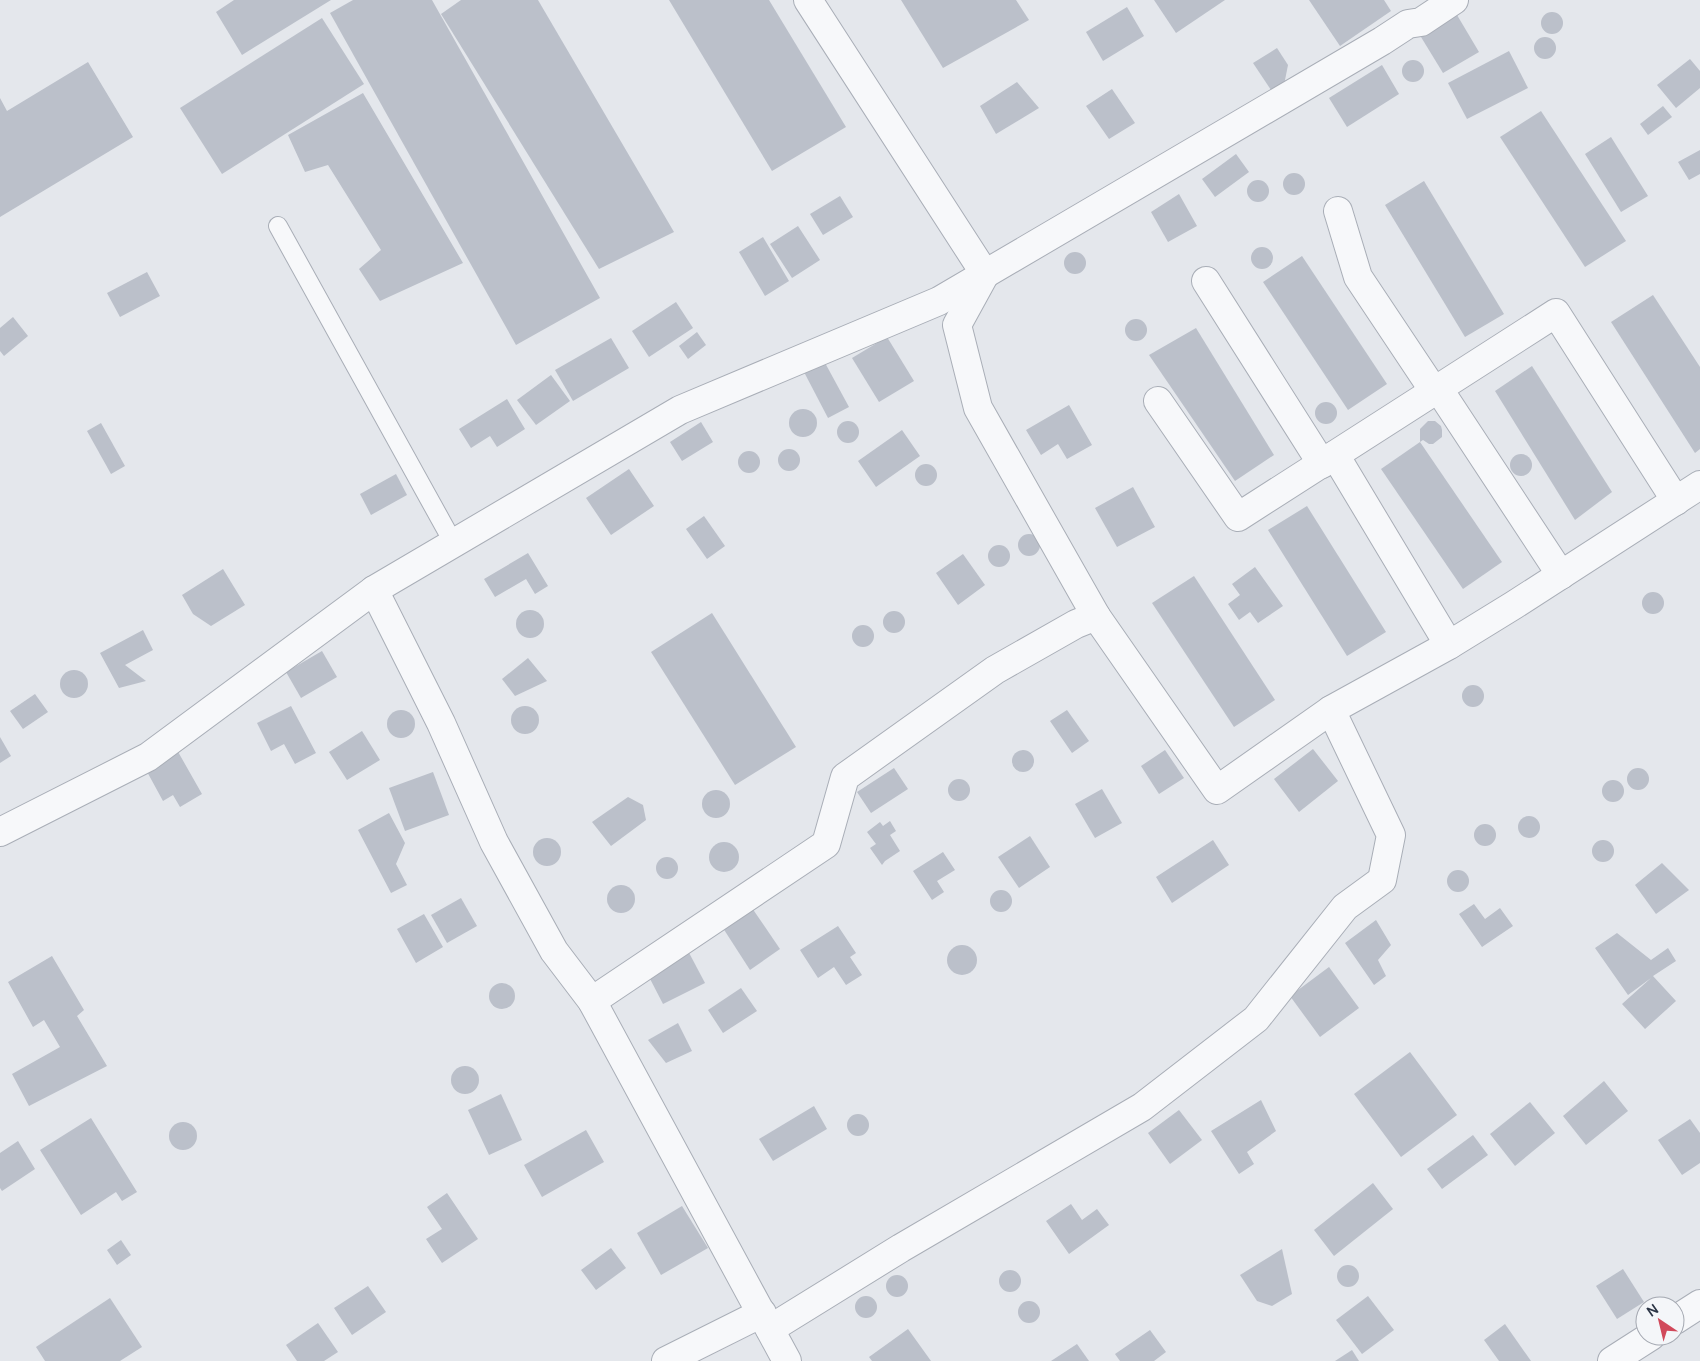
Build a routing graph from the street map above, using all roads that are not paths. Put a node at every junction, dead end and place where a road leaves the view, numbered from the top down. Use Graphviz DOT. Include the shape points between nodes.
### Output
graph roads {
  1 [pos="808,0"];
  2 [pos="1454,0"];
  3 [pos="1338,211"];
  4 [pos="278,226"];
  5 [pos="985,274"];
  6 [pos="1206,281"];
  7 [pos="1436,389"];
  8 [pos="1158,400"];
  9 [pos="1329,460"];
  10 [pos="1700,485"];
  11 [pos="1676,501"];
  12 [pos="454,544"];
  13 [pos="1561,575"];
  14 [pos="374,590"];
  15 [pos="1096,616"];
  16 [pos="1449,645"];
  17 [pos="1331,710"];
  18 [pos="0,832"];
  19 [pos="592,1001"];
  20 [pos="1700,1304"];
  21 [pos="1685,1314"];
  22 [pos="766,1321"];
  23 [pos="1635,1346"];
  24 [pos="666,1361"];
  25 [pos="787,1361"];
  26 [pos="1612,1361"];
  1 -- 5 [label="street"];
  2 -- 5 [label="street"];
  3 -- 7 [label="street" via="1358,277"];
  4 -- 12 [label="lane"];
  5 -- 12 [label="street" via="939,301 680,410"];
  5 -- 15 [label="street" via="957,325 978,408"];
  6 -- 9 [label="street"];
  7 -- 9 [label="street"];
  7 -- 11 [label="street" via="1556,313"];
  7 -- 13 [label="street"];
  8 -- 9 [label="street" via="1238,517"];
  9 -- 16 [label="street"];
  10 -- 11 [label="street"];
  11 -- 13 [label="street"];
  12 -- 14 [label="street"];
  13 -- 16 [label="street"];
  14 -- 18 [label="street" via="148,757"];
  14 -- 19 [label="street" via="441,723 494,842 554,950"];
  15 -- 17 [label="street" via="1217,790"];
  15 -- 19 [label="street" via="995,670 845,777 826,844"];
  16 -- 17 [label="street"];
  17 -- 22 [label="street" via="1391,835 1382,880 1345,907 1256,1019 1142,1107 901,1248"];
  19 -- 22 [label="street"];
  20 -- 21 [label="street"];
  22 -- 24 [label="street"];
  22 -- 25 [label="street"];
  23 -- 26 [label="street"];
}
